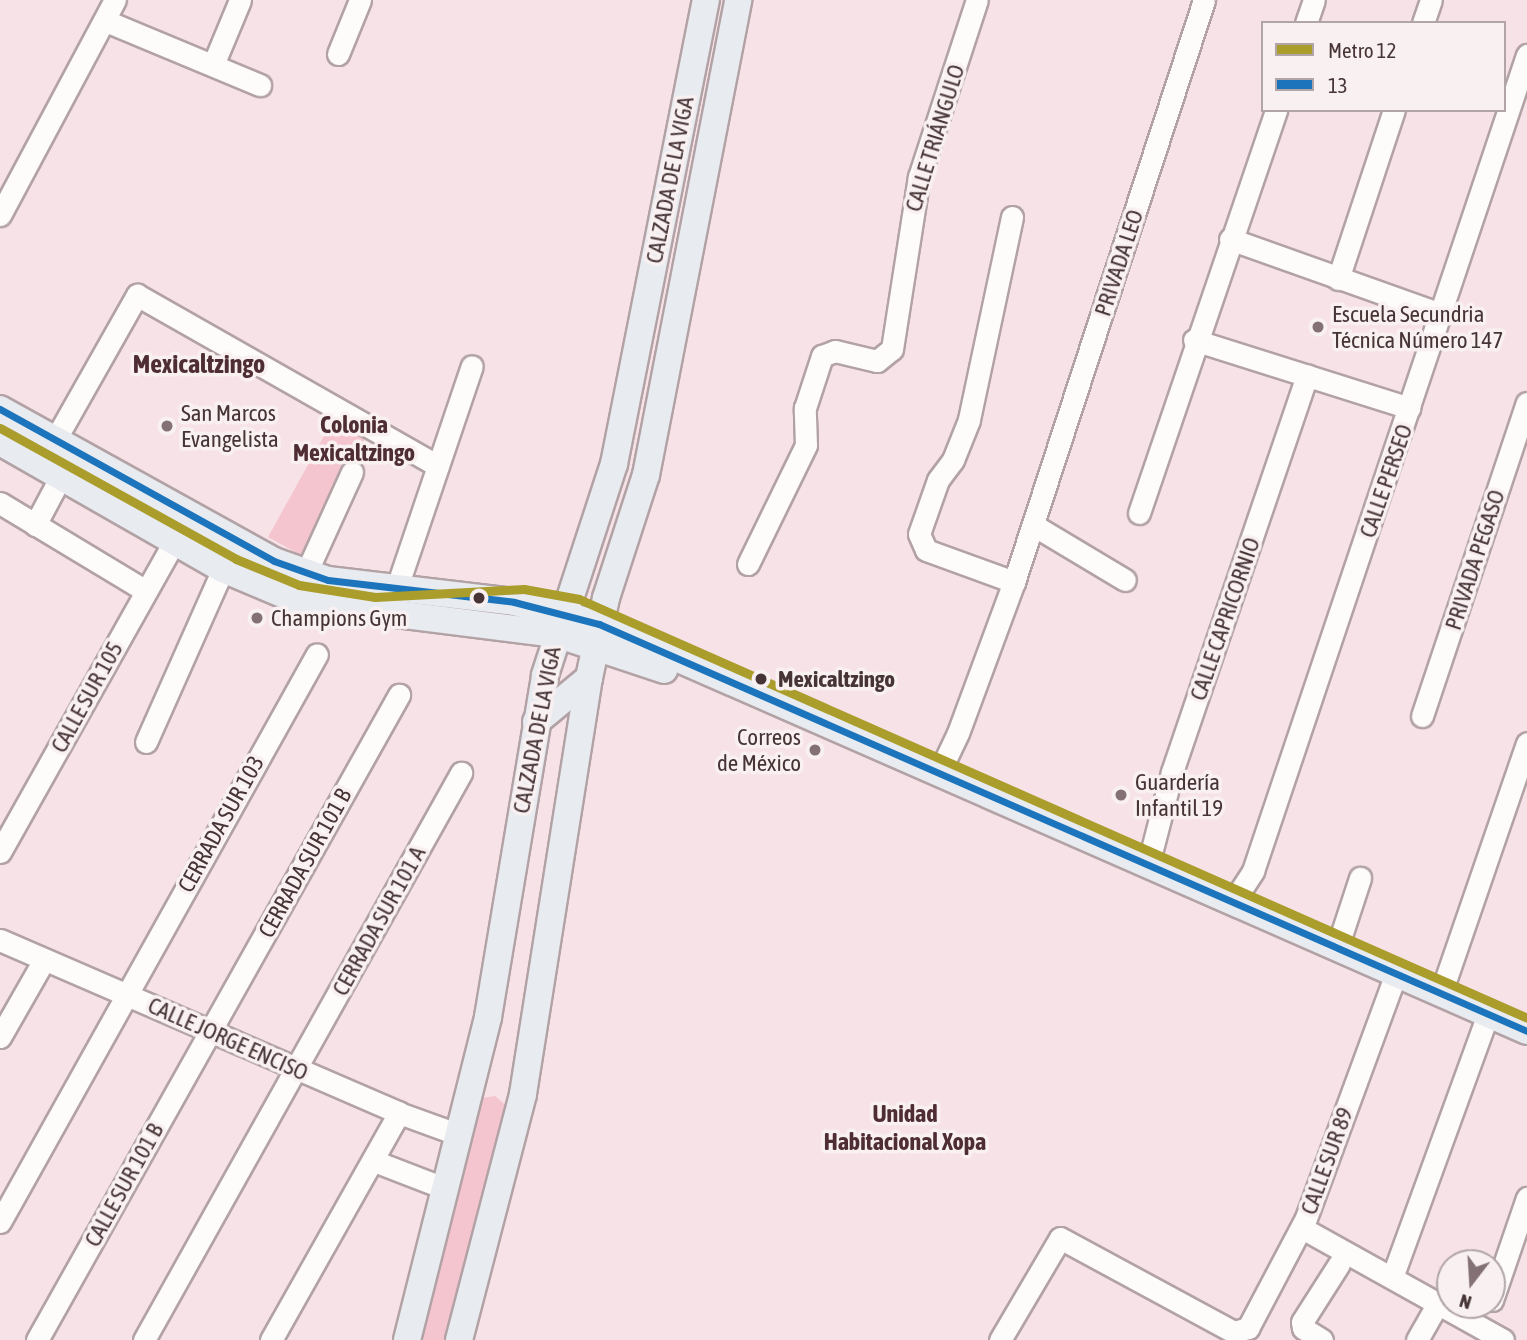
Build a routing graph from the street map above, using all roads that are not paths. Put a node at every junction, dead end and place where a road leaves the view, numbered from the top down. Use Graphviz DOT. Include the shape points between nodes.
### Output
graph roads {
  1 [pos="115,0"];
  2 [pos="240,0"];
  3 [pos="360,0"];
  4 [pos="706,0"];
  5 [pos="738,0"];
  6 [pos="978,0"];
  7 [pos="1204,0"];
  8 [pos="1314,0"];
  9 [pos="1431,0"];
  10 [pos="106,21"];
  11 [pos="1307,21"];
  12 [pos="1424,21"];
  13 [pos="338,54"];
  14 [pos="1527,55"];
  15 [pos="213,65"];
  16 [pos="260,85"];
  17 [pos="1275,112"];
  18 [pos="1393,112"];
  19 [pos="0,215"];
  20 [pos="1013,217"];
  21 [pos="1230,239"];
  22 [pos="1338,279"];
  23 [pos="1441,314"];
  24 [pos="1194,340"];
  25 [pos="636,358"];
  26 [pos="472,366"];
  27 [pos="669,366"];
  28 [pos="1307,376"];
  29 [pos="1527,403"];
  30 [pos="1410,408"];
  31 [pos="0,409"];
  32 [pos="55,440"];
  33 [pos="0,442"];
  34 [pos="438,467"];
  35 [pos="352,472"];
  36 [pos="60,478"];
  37 [pos="0,503"];
  38 [pos="1139,513"];
  39 [pos="35,525"];
  40 [pos="1033,525"];
  41 [pos="174,541"];
  42 [pos="748,564"];
  43 [pos="223,569"];
  44 [pos="306,573"];
  45 [pos="1125,580"];
  46 [pos="1014,582"];
  47 [pos="397,587"];
  48 [pos="146,591"];
  49 [pos="514,614"];
  50 [pos="559,622"];
  51 [pos="597,635"];
  52 [pos="317,654"];
  53 [pos="589,678"];
  54 [pos="399,695"];
  55 [pos="1422,716"];
  56 [pos="536,722"];
  57 [pos="146,742"];
  58 [pos="1527,743"];
  59 [pos="461,773"];
  60 [pos="939,773"];
  61 [pos="0,852"];
  62 [pos="1148,864"];
  63 [pos="1360,878"];
  64 [pos="1233,902"];
  65 [pos="0,940"];
  66 [pos="1337,948"];
  67 [pos="44,960"];
  68 [pos="1396,974"];
  69 [pos="1441,993"];
  70 [pos="125,994"];
  71 [pos="1488,1014"];
  72 [pos="211,1031"];
  73 [pos="1527,1031"];
  74 [pos="0,1037"];
  75 [pos="296,1068"];
  76 [pos="399,1114"];
  77 [pos="457,1133"];
  78 [pos="374,1161"];
  79 [pos="444,1188"];
  80 [pos="1527,1198"];
  81 [pos="0,1222"];
  82 [pos="1301,1228"];
  83 [pos="1506,1259"];
  84 [pos="1339,1264"];
  85 [pos="1392,1275"];
  86 [pos="1436,1302"];
  87 [pos="1436,1305"];
  88 [pos="1466,1319"];
  89 [pos="1485,1319"];
  90 [pos="1482,1328"];
  91 [pos="37,1340"];
  92 [pos="144,1340"];
  93 [pos="271,1340"];
  94 [pos="407,1340"];
  95 [pos="459,1340"];
  96 [pos="1000,1340"];
  97 [pos="1322,1340"];
  98 [pos="1417,1340"];
  99 [pos="1503,1340"];
  1 -- 10 [label="street"];
  2 -- 15 [label="street"];
  3 -- 13 [label="street"];
  4 -- 25 [label="main road, CALZADA DE LA VIGA"];
  5 -- 27 [label="main road, CALZADA DE LA VIGA"];
  6 -- 42 [label="street, CALLE TRIÁNGULO" via="919,177 892,349 877,361 835,351 822,356 805,408 806,445"];
  7 -- 40 [label="street, PRIVADA LEO"];
  8 -- 11 [label="street"];
  9 -- 12 [label="street"];
  10 -- 15 [label="street"];
  10 -- 19 [label="street"];
  14 -- 23 [label="street, CALLE PERSEO"];
  15 -- 16 [label="street"];
  17 -- 21 [label="street"];
  18 -- 22 [label="street"];
  20 -- 46 [label="street" via="969,420 953,460 938,481 919,534 926,550"];
  21 -- 22 [label="street"];
  21 -- 24 [label="street"];
  22 -- 23 [label="street"];
  23 -- 30 [label="street, CALLE PERSEO"];
  24 -- 28 [label="street"];
  24 -- 38 [label="street"];
  25 -- 27 [label="main road"];
  25 -- 50 [label="main road, CALZADA DE LA VIGA" via="614,464"];
  26 -- 34 [label="street"];
  27 -- 51 [label="main road, CALZADA DE LA VIGA" via="646,475"];
  28 -- 30 [label="street"];
  28 -- 62 [label="street, CALLE CAPRICORNIO" via="1172,772"];
  29 -- 55 [label="street, PRIVADA PEGASO"];
  30 -- 64 [label="street, CALLE PERSEO" via="1253,871"];
  31 -- 32 [label="main road"];
  32 -- 34 [label="street" via="137,295"];
  32 -- 44 [label="main road" via="274,561"];
  33 -- 36 [label="main road"];
  34 -- 47 [label="street"];
  35 -- 44 [label="street"];
  36 -- 39 [label="street"];
  36 -- 41 [label="main road"];
  37 -- 39 [label="street"];
  39 -- 48 [label="street"];
  40 -- 45 [label="street"];
  40 -- 46 [label="street, PRIVADA LEO"];
  41 -- 43 [label="main road"];
  41 -- 48 [label="street, CALLE SUR 105"];
  43 -- 49 [label="main road" via="301,602"];
  43 -- 57 [label="street"];
  44 -- 47 [label="main road"];
  46 -- 60 [label="street, PRIVADA LEO"];
  47 -- 49 [label="main road"];
  48 -- 61 [label="street, CALLE SUR 105"];
  49 -- 50 [label="main road"];
  50 -- 51 [label="main road"];
  50 -- 56 [label="main road, CALZADA DE LA VIGA"];
  51 -- 53 [label="main road, CALZADA DE LA VIGA"];
  51 -- 60 [label="main road" via="733,682"];
  52 -- 70 [label="street, CERRADA SUR 103"];
  53 -- 56 [label="main road"];
  53 -- 95 [label="main road, CALZADA DE LA VIGA" via="523,1094"];
  54 -- 72 [label="street, CERRADA SUR 101 B"];
  56 -- 77 [label="main road, CALZADA DE LA VIGA" via="488,1017"];
  58 -- 69 [label="street"];
  59 -- 75 [label="street, CERRADA SUR 101 A"];
  60 -- 62 [label="main road"];
  62 -- 64 [label="main road"];
  63 -- 66 [label="street"];
  64 -- 66 [label="main road"];
  65 -- 67 [label="street, CALLE JORGE ENCISO"];
  66 -- 68 [label="main road"];
  67 -- 70 [label="street, CALLE JORGE ENCISO"];
  67 -- 74 [label="street"];
  68 -- 69 [label="main road"];
  68 -- 82 [label="street, CALLE SUR 89"];
  69 -- 71 [label="main road"];
  70 -- 72 [label="street, CALLE JORGE ENCISO"];
  70 -- 81 [label="street, CERRADA SUR 103"];
  71 -- 73 [label="main road"];
  71 -- 85 [label="street"];
  72 -- 75 [label="street, CALLE JORGE ENCISO"];
  72 -- 91 [label="street, CALLE SUR 101 B"];
  75 -- 76 [label="street, CALLE JORGE ENCISO"];
  75 -- 92 [label="street, CERRADA SUR 101 A"];
  76 -- 77 [label="street, CALLE JORGE ENCISO"];
  76 -- 78 [label="street"];
  77 -- 79 [label="main road, CALZADA DE LA VIGA"];
  78 -- 79 [label="street"];
  78 -- 93 [label="street"];
  79 -- 94 [label="main road, CALZADA DE LA VIGA"];
  80 -- 83 [label="street"];
  82 -- 85 [label="street"];
  82 -- 96 [label="street, CALLE SUR 89" via="1248,1328 1234,1332 1065,1239 1057,1239"];
  84 -- 97 [label="street" via="1302,1322"];
  85 -- 86 [label="street"];
  87 -- 98 [label="street"];
  88 -- 90 [label="street"];
  89 -- 90 [label="street"];
  90 -- 99 [label="street"];
}
